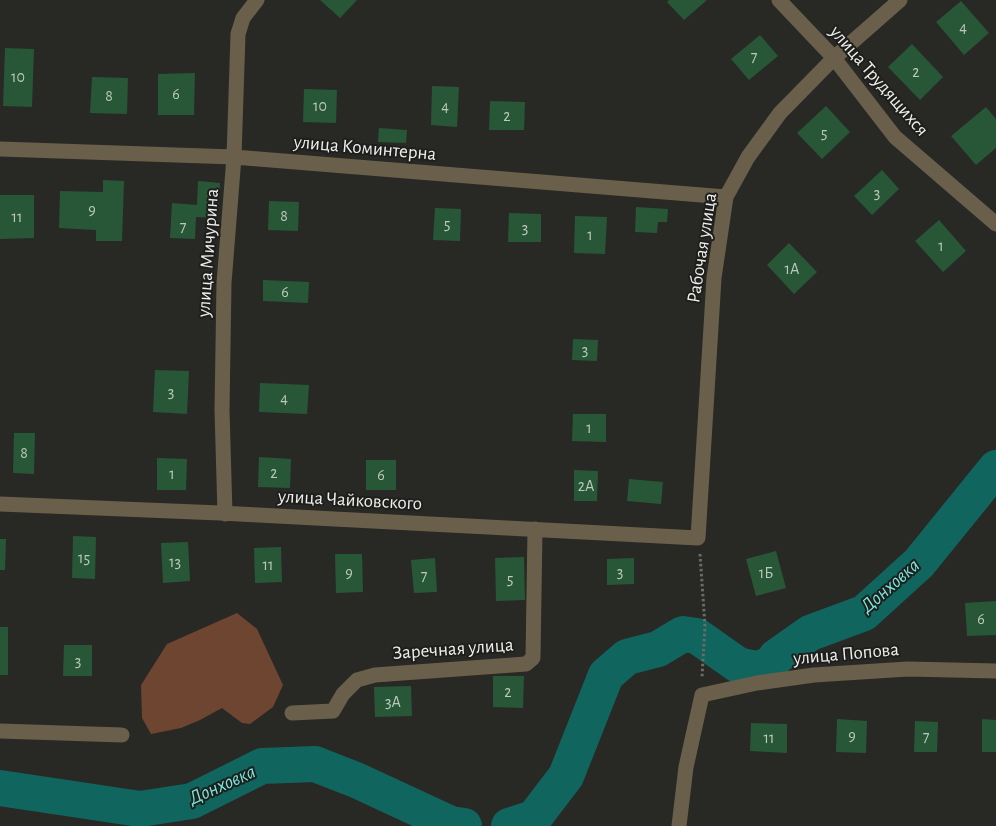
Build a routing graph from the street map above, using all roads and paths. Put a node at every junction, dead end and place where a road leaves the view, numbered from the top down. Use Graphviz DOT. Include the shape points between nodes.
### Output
graph roads {
  1 [pos="780,0"];
  2 [pos="900,0"];
  3 [pos="255,1"];
  4 [pos="834,58"];
  5 [pos="0,149"];
  6 [pos="234,157"];
  7 [pos="726,197"];
  8 [pos="996,224"];
  9 [pos="0,504"];
  10 [pos="225,514"];
  11 [pos="535,530"];
  12 [pos="698,538"];
  13 [pos="702,658"];
  14 [pos="996,671"];
  15 [pos="292,713"];
  16 [pos="0,731"];
  17 [pos="122,735"];
  18 [pos="678,826"];
  1 -- 4 [label="street, улица Трудящихся"];
  2 -- 4 [label="street, Рабочая улица"];
  3 -- 6 [label="street, улица Мичурина" via="243,18 238,34"];
  4 -- 7 [label="street, Рабочая улица" via="780,113 748,157"];
  4 -- 8 [label="street, улица Трудящихся" via="895,137"];
  5 -- 6 [label="street, улица Коминтерна"];
  6 -- 7 [label="street, улица Коминтерна"];
  6 -- 10 [label="street, улица Мичурина" via="224,293 222,410"];
  7 -- 12 [label="street, Рабочая улица" via="714,278"];
  9 -- 10 [label="street, улица Чайковского"];
  10 -- 11 [label="street, улица Чайковского"];
  11 -- 12 [label="street, улица Чайковского"];
  11 -- 15 [label="street, Заречная улица" via="533,658 526,664 375,675 357,680 333,711"];
  12 -- 13 [label="path" via="705,626"];
  14 -- 18 [label="street, улица Попова" via="908,669 814,675 702,695 686,767"];
  16 -- 17 [label="street"];
}
